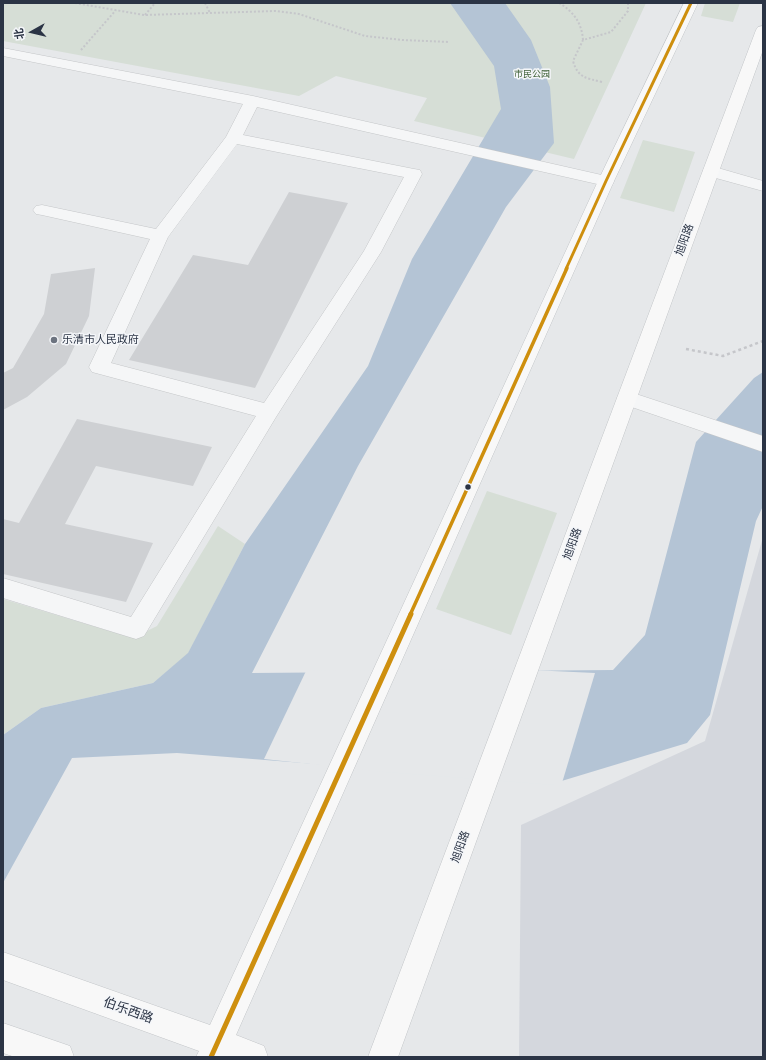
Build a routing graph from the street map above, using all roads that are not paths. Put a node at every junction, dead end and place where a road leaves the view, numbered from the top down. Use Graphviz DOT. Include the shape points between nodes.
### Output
graph roads {
  1 [pos="691,3"];
  2 [pos="763,30"];
  3 [pos="3,52"];
  4 [pos="253,101"];
  5 [pos="233,138"];
  6 [pos="711,172"];
  7 [pos="606,181"];
  8 [pos="763,186"];
  9 [pos="42,210"];
  10 [pos="160,236"];
  11 [pos="627,398"];
  12 [pos="269,412"];
  13 [pos="763,444"];
  14 [pos="3,588"];
  15 [pos="3,966"];
  16 [pos="3,1038"];
  17 [pos="215,1050"];
  18 [pos="59,1057"];
  19 [pos="253,1057"];
  20 [pos="383,1057"];
  1 -- 7 [label="main road"];
  2 -- 6 [label="main road, 旭阳路"];
  3 -- 4 [label="street"];
  4 -- 5 [label="street"];
  4 -- 7 [label="street" via="470,148"];
  5 -- 10 [label="street"];
  5 -- 12 [label="street" via="414,174 372,252"];
  6 -- 8 [label="street"];
  6 -- 11 [label="main road, 旭阳路"];
  7 -- 17 [label="main road"];
  9 -- 10 [label="street"];
  10 -- 12 [label="street" via="99,366"];
  11 -- 13 [label="street"];
  11 -- 20 [label="main road, 旭阳路"];
  12 -- 14 [label="street" via="136,629"];
  15 -- 17 [label="main road, 伯乐西路"];
  16 -- 18 [label="main road"];
  17 -- 19 [label="main road, 伯乐西路"];
}
